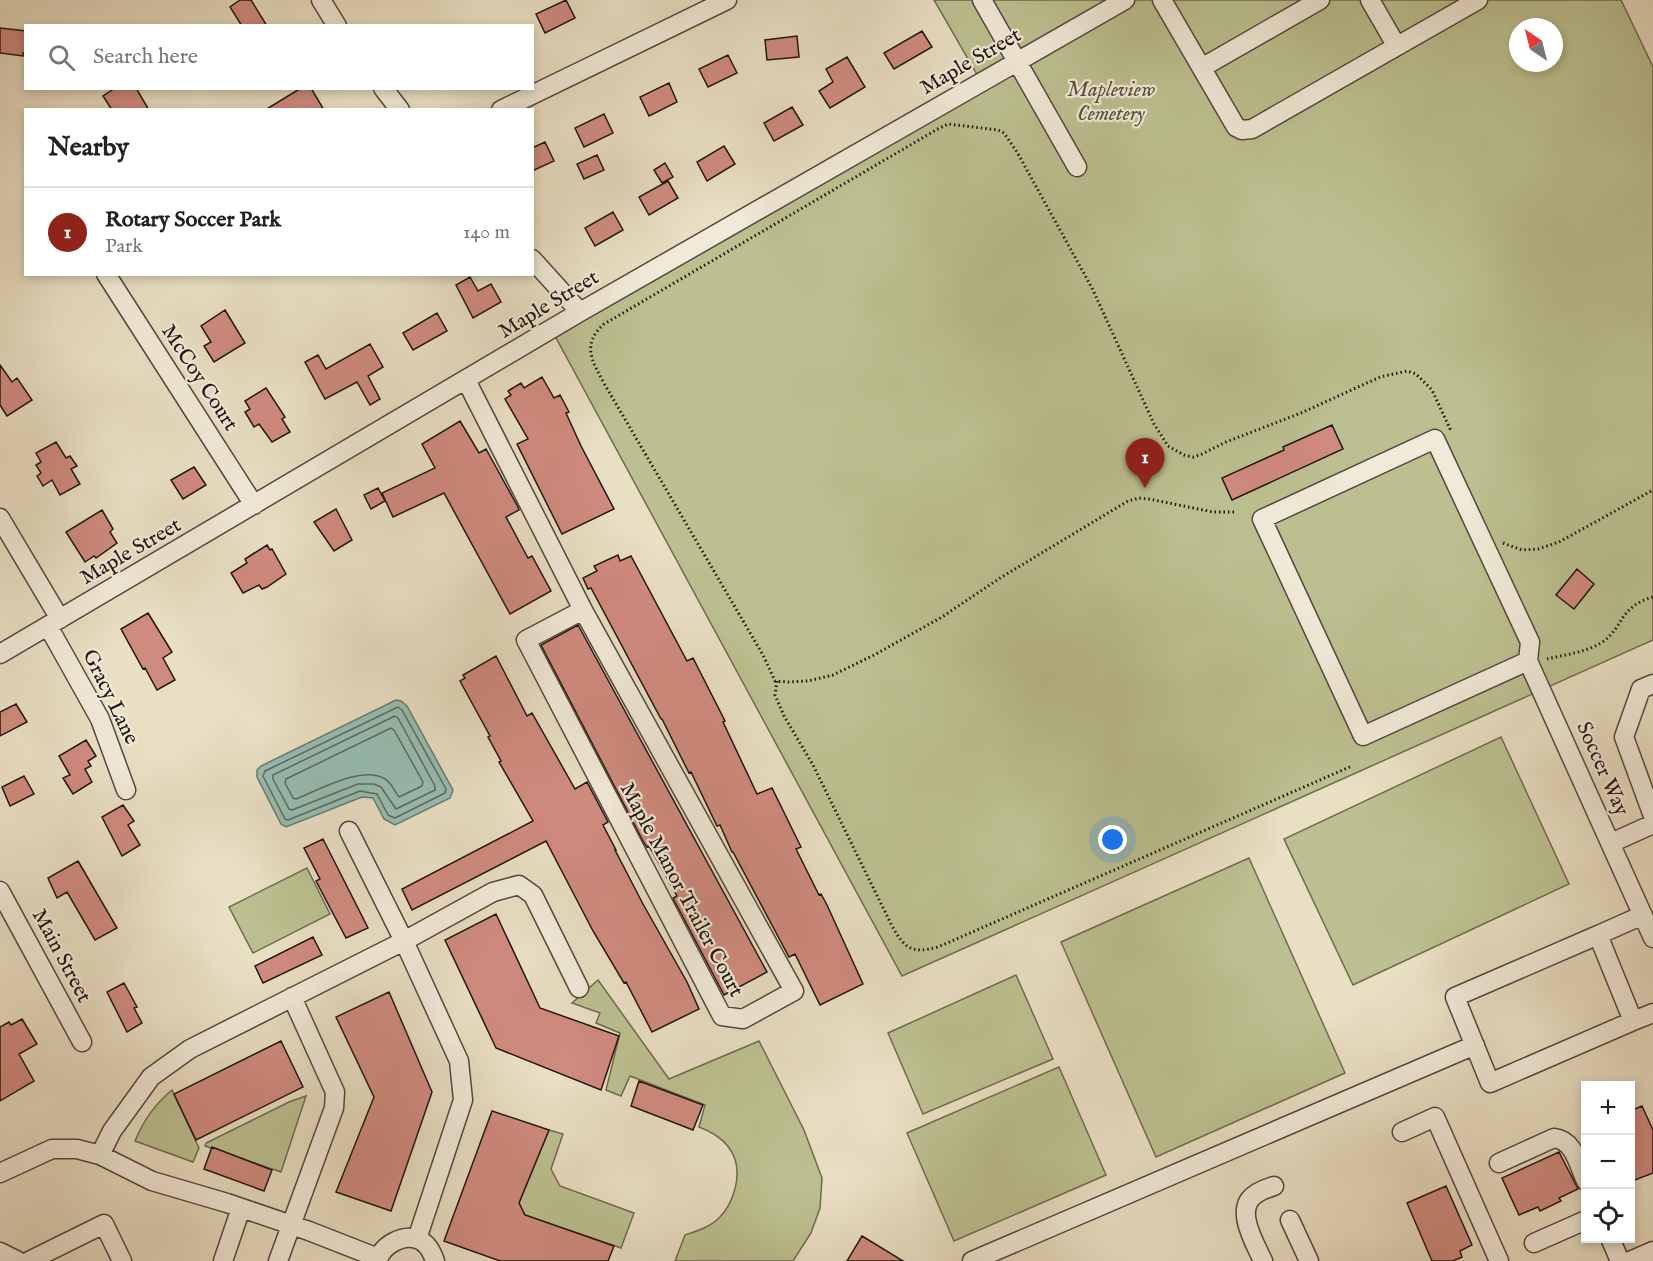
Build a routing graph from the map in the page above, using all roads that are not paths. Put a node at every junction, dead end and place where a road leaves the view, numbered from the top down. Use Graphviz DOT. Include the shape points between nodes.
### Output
graph roads {
  1 [pos="321,0"];
  2 [pos="727,0"];
  3 [pos="982,0"];
  4 [pos="1125,0"];
  5 [pos="1162,0"];
  6 [pos="1320,0"];
  7 [pos="1370,0"];
  8 [pos="1478,0"];
  9 [pos="336,24"];
  10 [pos="1396,45"];
  11 [pos="1016,62"];
  12 [pos="1203,67"];
  13 [pos="385,90"];
  14 [pos="398,108"];
  15 [pos="505,108"];
  16 [pos="1077,167"];
  17 [pos="534,261"];
  18 [pos="107,276"];
  19 [pos="580,312"];
  20 [pos="466,380"];
  21 [pos="254,505"];
  22 [pos="0,518"];
  23 [pos="583,610"];
  24 [pos="54,622"];
  25 [pos="0,654"];
  26 [pos="1528,661"];
  27 [pos="1653,684"];
  28 [pos="126,790"];
  29 [pos="1653,816"];
  30 [pos="1653,824"];
  31 [pos="349,831"];
  32 [pos="1611,843"];
  33 [pos="0,891"];
  34 [pos="1643,915"];
  35 [pos="1598,935"];
  36 [pos="1653,938"];
  37 [pos="404,940"];
  38 [pos="579,988"];
  39 [pos="292,997"];
  40 [pos="1653,1013"];
  41 [pos="1633,1021"];
  42 [pos="82,1042"];
  43 [pos="1475,1045"];
  44 [pos="1402,1132"];
  45 [pos="100,1155"];
  46 [pos="1499,1163"];
  47 [pos="1581,1170"];
  48 [pos="0,1173"];
  49 [pos="1274,1186"];
  50 [pos="241,1208"];
  51 [pos="1290,1220"];
  52 [pos="1581,1222"];
  53 [pos="291,1225"];
  54 [pos="417,1239"];
  55 [pos="1534,1243"];
  56 [pos="1612,1243"];
  57 [pos="1653,1251"];
  58 [pos="0,1252"];
  59 [pos="378,1259"];
  60 [pos="119,1260"];
  61 [pos="18,1261"];
  62 [pos="29,1261"];
  63 [pos="223,1261"];
  64 [pos="278,1261"];
  65 [pos="435,1261"];
  66 [pos="972,1261"];
  67 [pos="1263,1261"];
  68 [pos="1309,1261"];
  69 [pos="1499,1261"];
  70 [pos="1620,1261"];
  71 [pos="1630,1261"];
  1 -- 9 [label="street"];
  2 -- 15 [label="street"];
  3 -- 11 [label="street"];
  4 -- 11 [label="street, Maple Street"];
  5 -- 12 [label="street"];
  6 -- 12 [label="street"];
  7 -- 10 [label="street"];
  8 -- 10 [label="street"];
  10 -- 12 [label="street" via="1252,129 1236,126"];
  11 -- 16 [label="street"];
  11 -- 19 [label="street, Maple Street"];
  13 -- 14 [label="street"];
  17 -- 19 [label="street"];
  18 -- 21 [label="street, McCoy Court"];
  19 -- 20 [label="street, Maple Street"];
  20 -- 21 [label="street, Maple Street"];
  20 -- 23 [label="street, Maple Manor Trailer Court"];
  21 -- 24 [label="street, Maple Street"];
  22 -- 24 [label="street, Gracy Lane"];
  23 -- 23 [label="street, Maple Manor Trailer Court" via="794,991 742,1019 722,1016 526,640"];
  24 -- 25 [label="street, Maple Street"];
  24 -- 28 [label="street, Gracy Lane" via="100,719"];
  26 -- 26 [label="street" via="1530,642 1435,440 1262,519 1363,736"];
  26 -- 32 [label="street, Soccer Way"];
  27 -- 29 [label="street" via="1641,689 1624,737"];
  30 -- 32 [label="street"];
  31 -- 37 [label="street"];
  32 -- 34 [label="street, Soccer Way"];
  33 -- 42 [label="street, Main Street"];
  34 -- 35 [label="street"];
  34 -- 36 [label="street, Soccer Way"];
  35 -- 41 [label="street"];
  35 -- 43 [label="street" via="1455,997"];
  37 -- 38 [label="street" via="493,892 519,885 533,895"];
  37 -- 39 [label="street"];
  37 -- 54 [label="street" via="459,1061 463,1100"];
  39 -- 45 [label="street" via="190,1049 151,1077 112,1131"];
  39 -- 53 [label="street" via="335,1092 334,1108"];
  40 -- 41 [label="street"];
  41 -- 43 [label="street" via="1490,1083"];
  43 -- 66 [label="street"];
  44 -- 69 [label="street" via="1435,1117"];
  45 -- 48 [label="street" via="77,1149 52,1149"];
  45 -- 50 [label="street" via="152,1181"];
  46 -- 47 [label="street" via="1554,1138 1570,1145"];
  49 -- 67 [label="street" via="1254,1195 1247,1204 1245,1217"];
  50 -- 53 [label="street"];
  50 -- 63 [label="street"];
  51 -- 68 [label="street"];
  52 -- 55 [label="street"];
  53 -- 59 [label="street"];
  53 -- 64 [label="street"];
  54 -- 59 [label="street" via="399,1240 387,1246"];
  54 -- 65 [label="street" via="430,1249"];
  56 -- 70 [label="street"];
  57 -- 71 [label="street"];
  58 -- 61 [label="street"];
  60 -- 62 [label="street" via="104,1224"];
}
